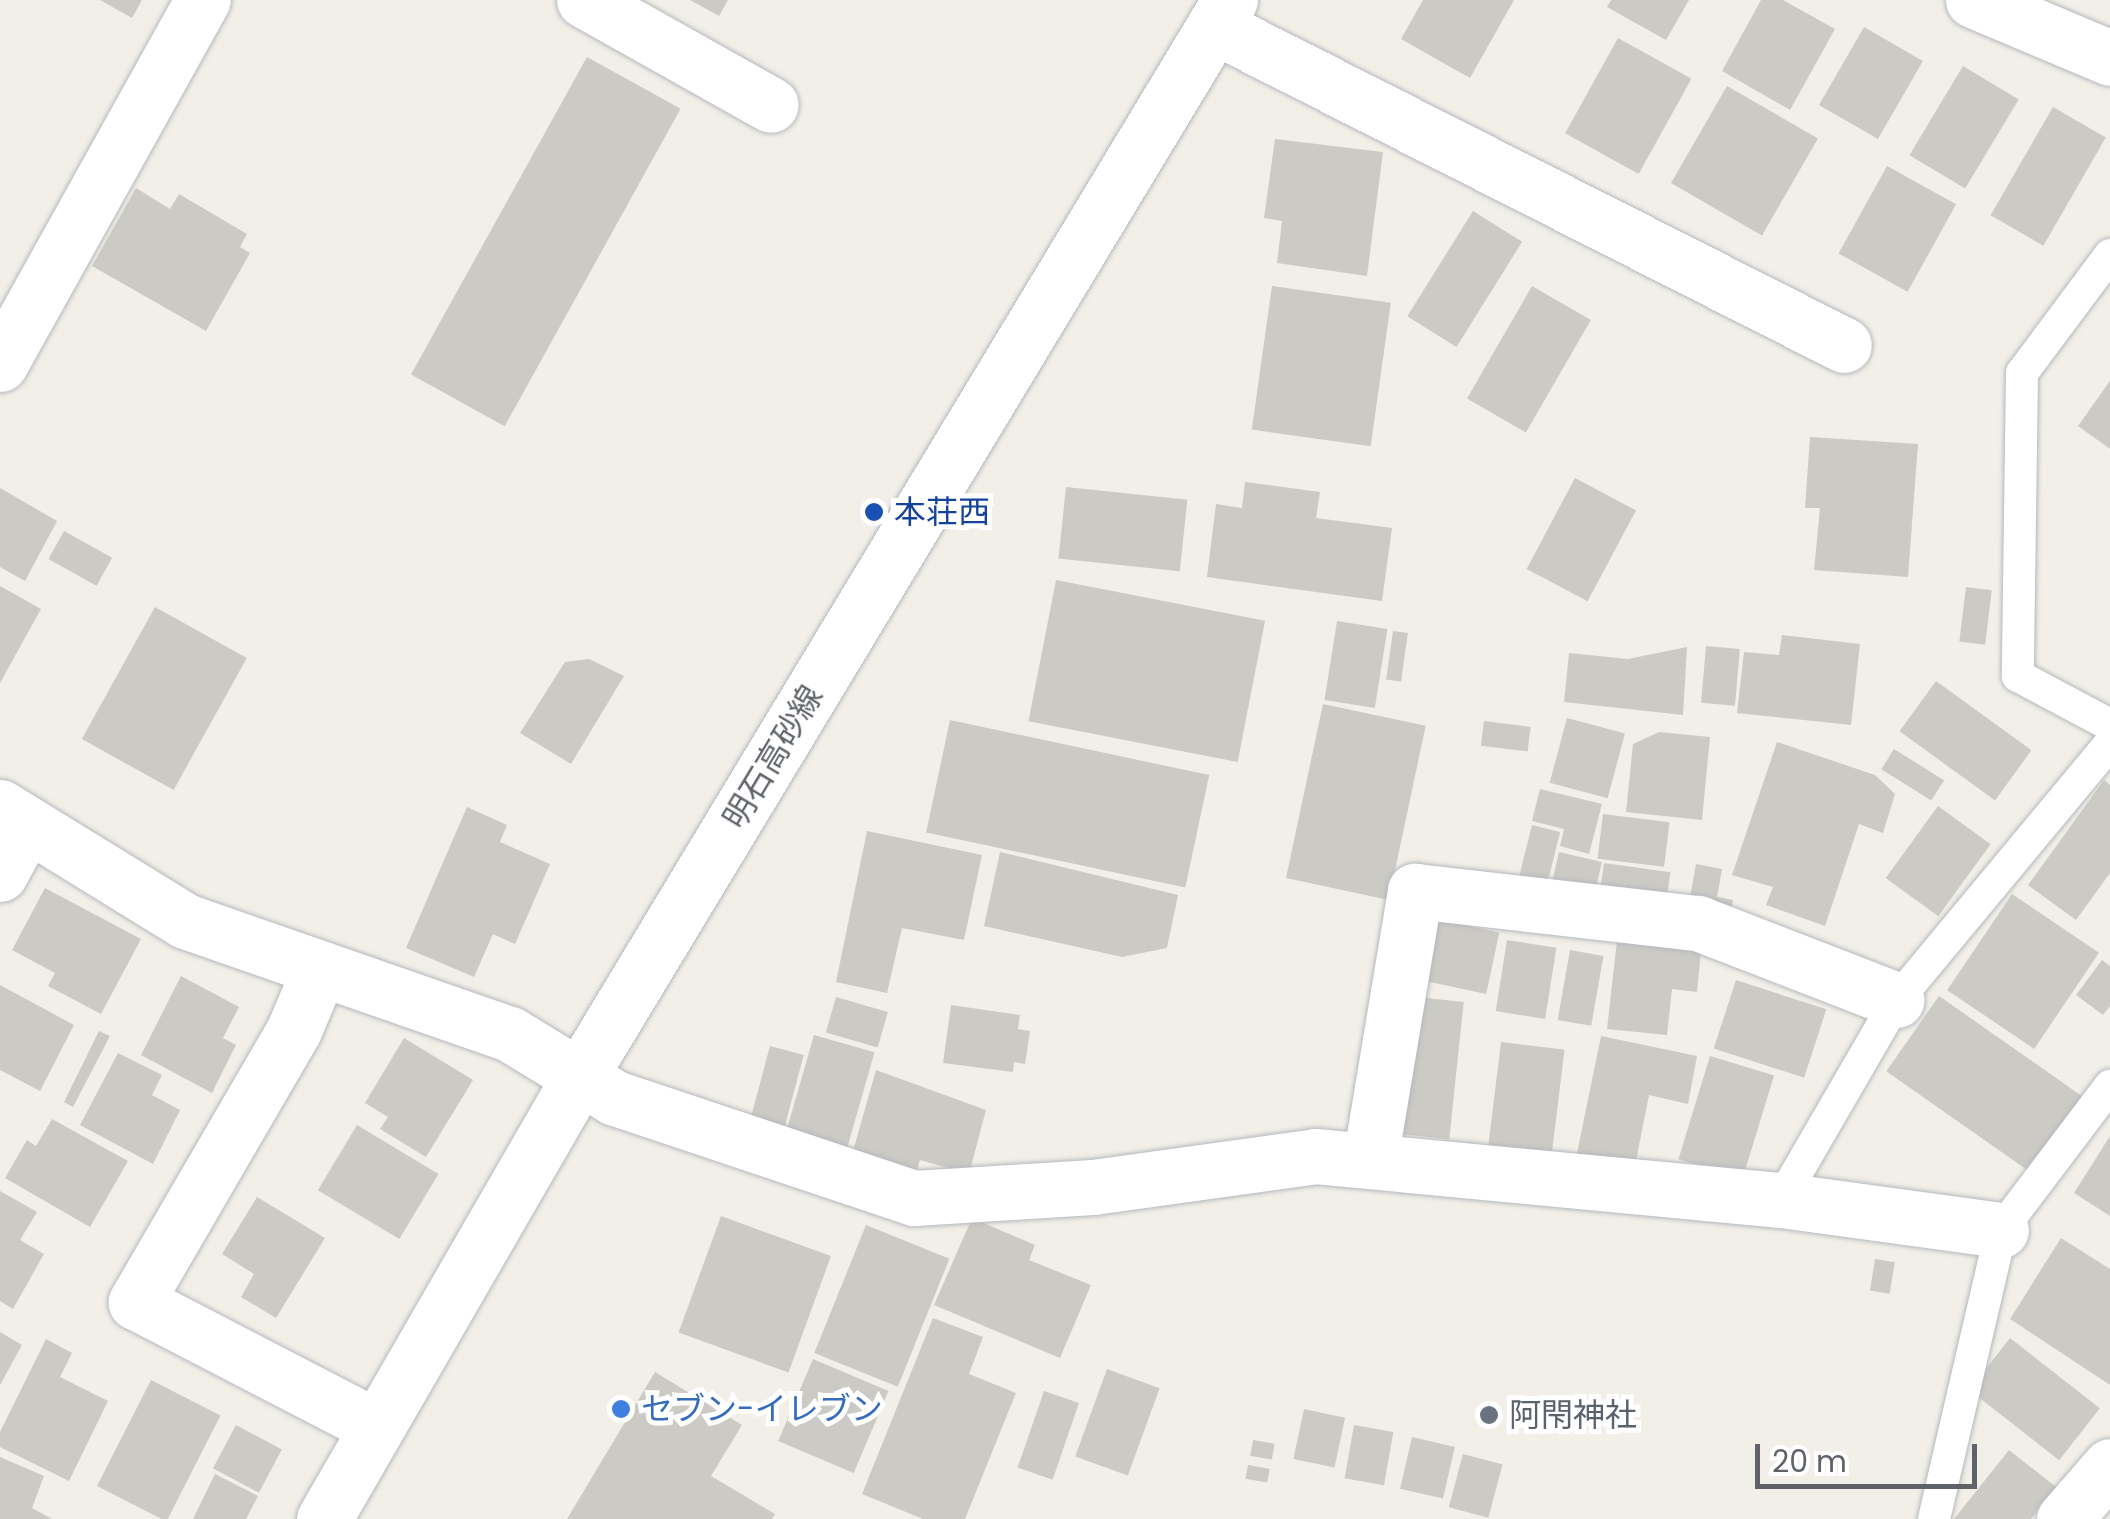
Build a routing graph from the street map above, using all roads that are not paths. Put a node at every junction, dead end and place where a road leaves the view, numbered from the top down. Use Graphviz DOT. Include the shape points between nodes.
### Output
graph roads {
  1 [pos="203,0"];
  2 [pos="584,0"];
  3 [pos="1973,0"];
  4 [pos="1222,13"];
  5 [pos="2088,32"];
  6 [pos="771,105"];
  7 [pos="2110,254"];
  8 [pos="1844,345"];
  9 [pos="0,364"];
  10 [pos="2110,725"];
  11 [pos="2110,744"];
  12 [pos="14,815"];
  13 [pos="0,874"];
  14 [pos="320,968"];
  15 [pos="1896,1000"];
  16 [pos="581,1074"];
  17 [pos="2110,1086"];
  18 [pos="1370,1160"];
  19 [pos="1781,1200"];
  20 [pos="2002,1230"];
  21 [pos="376,1427"];
  22 [pos="2110,1466"];
  23 [pos="324,1519"];
  24 [pos="1934,1519"];
  25 [pos="2064,1519"];
  1 -- 9 [label="street"];
  2 -- 6 [label="street"];
  3 -- 5 [label="street"];
  4 -- 8 [label="street"];
  4 -- 16 [label="street, 明石高砂線"];
  7 -- 10 [label="lane" via="2022,373 2018,676"];
  11 -- 15 [label="lane"];
  12 -- 13 [label="street"];
  12 -- 14 [label="street" via="184,921"];
  14 -- 16 [label="street" via="510,1034"];
  14 -- 21 [label="street" via="294,1030 136,1302"];
  15 -- 18 [label="street" via="1698,923 1415,891"];
  15 -- 19 [label="lane"];
  16 -- 18 [label="street" via="614,1098 914,1198 1093,1186 1315,1156"];
  16 -- 21 [label="street, 明石高砂線"];
  17 -- 20 [label="lane"];
  18 -- 19 [label="street"];
  19 -- 20 [label="street"];
  20 -- 24 [label="lane"];
  21 -- 23 [label="street, 明石高砂線"];
  22 -- 25 [label="street"];
}
